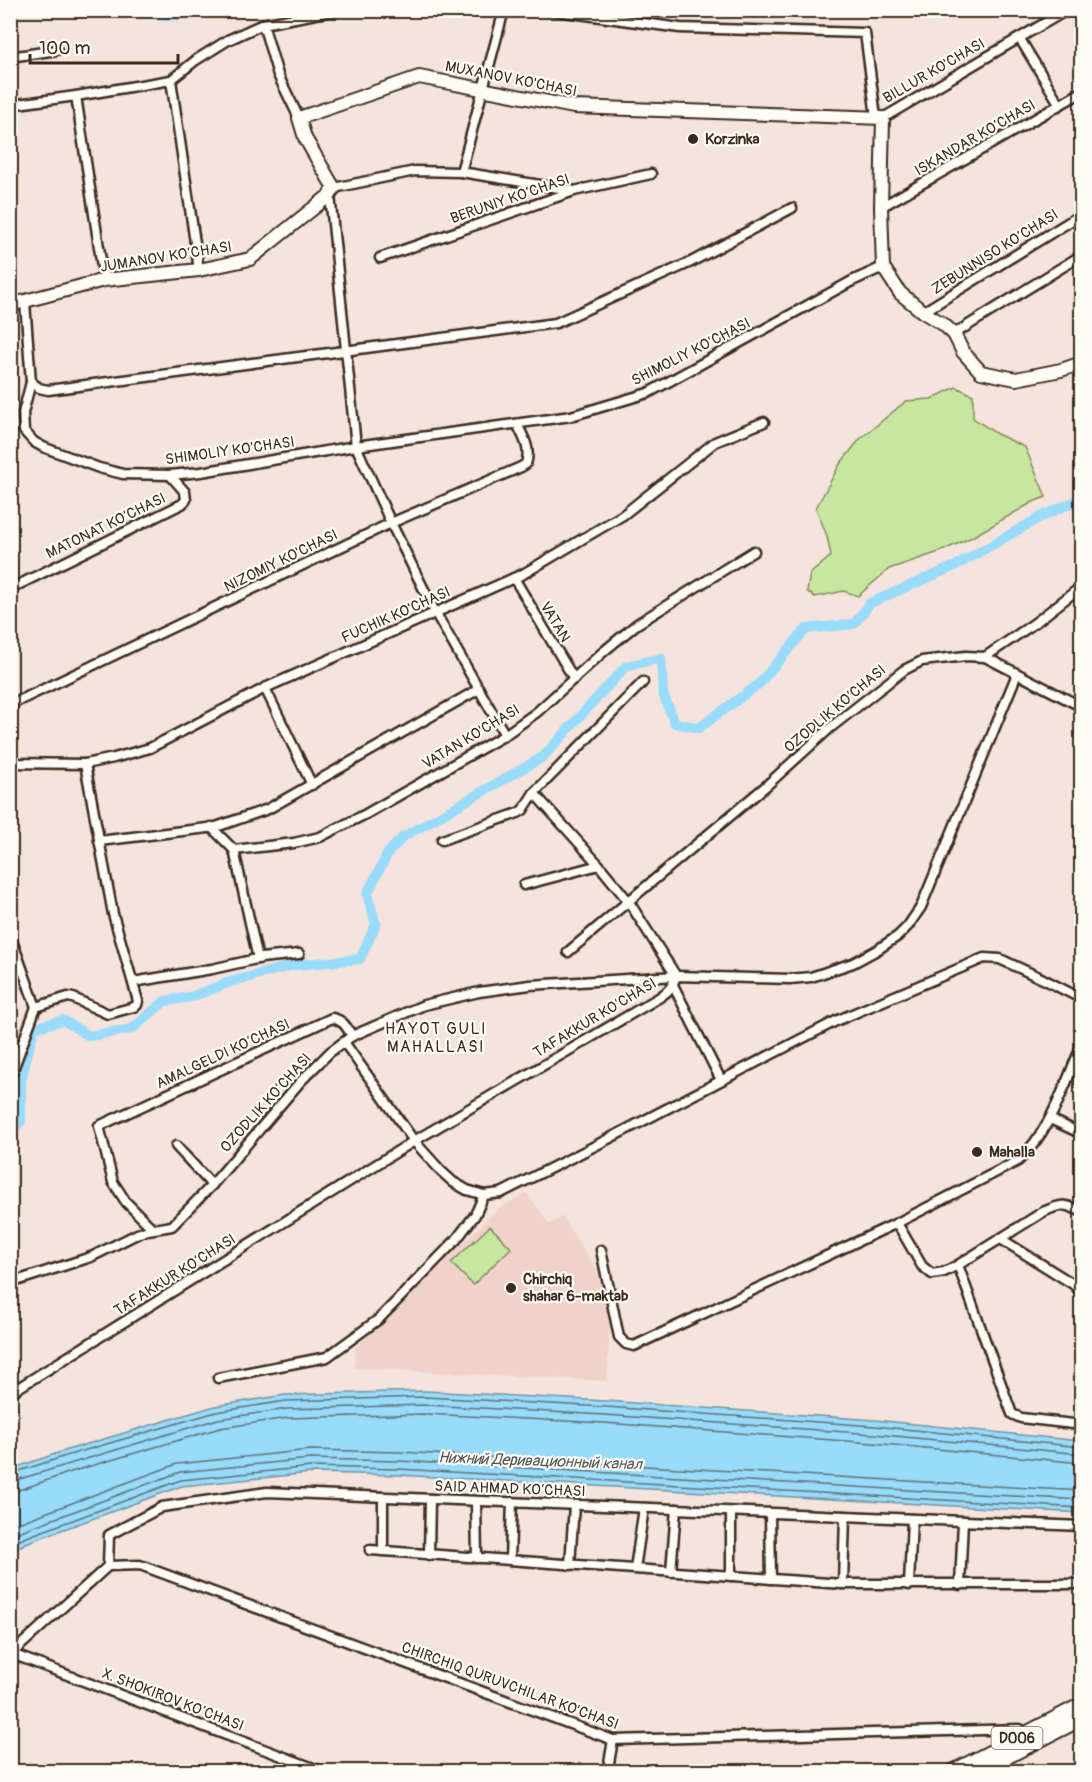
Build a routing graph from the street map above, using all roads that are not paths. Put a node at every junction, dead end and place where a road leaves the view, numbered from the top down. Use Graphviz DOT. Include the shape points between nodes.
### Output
graph roads {
  1 [pos="337,10"];
  2 [pos="504,10"];
  3 [pos="550,10"];
  4 [pos="1067,10"];
  5 [pos="263,24"];
  6 [pos="1020,39"];
  7 [pos="57,51"];
  8 [pos="10,57"];
  9 [pos="171,80"];
  10 [pos="483,90"];
  11 [pos="1081,94"];
  12 [pos="76,96"];
  13 [pos="10,105"];
  14 [pos="1060,105"];
  15 [pos="879,117"];
  16 [pos="299,118"];
  17 [pos="461,172"];
  18 [pos="651,174"];
  19 [pos="574,191"];
  20 [pos="332,192"];
  21 [pos="881,207"];
  22 [pos="792,208"];
  23 [pos="1082,214"];
  24 [pos="1082,255"];
  25 [pos="380,258"];
  26 [pos="883,267"];
  27 [pos="198,270"];
  28 [pos="104,280"];
  29 [pos="25,302"];
  30 [pos="10,305"];
  31 [pos="923,312"];
  32 [pos="954,334"];
  33 [pos="345,350"];
  34 [pos="1082,363"];
  35 [pos="31,382"];
  36 [pos="764,422"];
  37 [pos="517,424"];
  38 [pos="356,446"];
  39 [pos="170,475"];
  40 [pos="391,523"];
  41 [pos="754,551"];
  42 [pos="514,578"];
  43 [pos="1082,586"];
  44 [pos="10,589"];
  45 [pos="435,612"];
  46 [pos="985,657"];
  47 [pos="1017,674"];
  48 [pos="574,679"];
  49 [pos="643,682"];
  50 [pos="265,688"];
  51 [pos="479,689"];
  52 [pos="10,705"];
  53 [pos="1082,707"];
  54 [pos="505,735"];
  55 [pos="10,763"];
  56 [pos="84,764"];
  57 [pos="312,785"];
  58 [pos="534,793"];
  59 [pos="211,827"];
  60 [pos="441,840"];
  61 [pos="99,841"];
  62 [pos="234,850"];
  63 [pos="599,866"];
  64 [pos="524,885"];
  65 [pos="629,902"];
  66 [pos="10,935"];
  67 [pos="568,952"];
  68 [pos="299,954"];
  69 [pos="258,959"];
  70 [pos="675,980"];
  71 [pos="133,982"];
  72 [pos="1082,999"];
  73 [pos="36,1007"];
  74 [pos="348,1039"];
  75 [pos="1082,1045"];
  76 [pos="10,1078"];
  77 [pos="721,1080"];
  78 [pos="1050,1119"];
  79 [pos="1082,1134"];
  80 [pos="414,1141"];
  81 [pos="176,1146"];
  82 [pos="212,1185"];
  83 [pos="484,1195"];
  84 [pos="1082,1212"];
  85 [pos="897,1222"];
  86 [pos="153,1229"];
  87 [pos="1001,1239"];
  88 [pos="602,1250"];
  89 [pos="958,1265"];
  90 [pos="10,1283"];
  91 [pos="1082,1293"];
  92 [pos="218,1378"];
  93 [pos="10,1393"];
  94 [pos="1082,1425"];
  95 [pos="383,1497"];
  96 [pos="430,1499"];
  97 [pos="476,1501"];
  98 [pos="512,1502"];
  99 [pos="574,1505"];
  100 [pos="644,1508"];
  101 [pos="676,1509"];
  102 [pos="731,1512"];
  103 [pos="770,1513"];
  104 [pos="844,1516"];
  105 [pos="912,1519"];
  106 [pos="963,1521"];
  107 [pos="1082,1526"];
  108 [pos="370,1550"];
  109 [pos="383,1551"];
  110 [pos="429,1554"];
  111 [pos="477,1558"];
  112 [pos="510,1560"];
  113 [pos="570,1565"];
  114 [pos="108,1566"];
  115 [pos="635,1569"];
  116 [pos="671,1572"];
  117 [pos="731,1576"];
  118 [pos="771,1579"];
  119 [pos="843,1584"];
  120 [pos="1082,1584"];
  121 [pos="909,1585"];
  122 [pos="960,1585"];
  123 [pos="11,1655"];
  124 [pos="1082,1706"];
  125 [pos="1082,1718"];
  126 [pos="1026,1734"];
  127 [pos="613,1740"];
  128 [pos="315,1770"];
  129 [pos="324,1772"];
  130 [pos="605,1772"];
  131 [pos="953,1772"];
  132 [pos="976,1772"];
  1 -- 5 [label="street"];
  2 -- 10 [label="street"];
  3 -- 15 [label="street" via="680,28 865,33"];
  4 -- 6 [label="street, BILLUR KO'CHASI"];
  5 -- 9 [label="street" via="228,40"];
  5 -- 16 [label="street" via="278,75"];
  6 -- 14 [label="street"];
  6 -- 15 [label="street, BILLUR KO'CHASI"];
  7 -- 8 [label="street"];
  9 -- 12 [label="street"];
  9 -- 27 [label="street"];
  10 -- 15 [label="street, MUXANOV KO'CHASI" via="574,107"];
  10 -- 16 [label="street, MUXANOV KO'CHASI" via="419,77"];
  10 -- 17 [label="street"];
  11 -- 14 [label="street, ISKANDAR KO‘CHASI"];
  12 -- 13 [label="street"];
  12 -- 28 [label="street"];
  14 -- 21 [label="street, ISKANDAR KO‘CHASI"];
  15 -- 21 [label="street, BILLUR KO'CHASI"];
  16 -- 20 [label="street"];
  17 -- 19 [label="street, JUMANOV KO‘CHASI"];
  17 -- 20 [label="street, JUMANOV KO‘CHASI" via="415,171"];
  18 -- 19 [label="street, BERUNIY KO‘CHASI"];
  19 -- 25 [label="street, BERUNIY KO‘CHASI"];
  20 -- 27 [label="street, JUMANOV KO‘CHASI" via="250,259"];
  20 -- 33 [label="street"];
  21 -- 26 [label="street, BILLUR KO'CHASI"];
  22 -- 33 [label="street" via="691,262 556,323"];
  23 -- 31 [label="street, ZEBUNNISO KO‘CHASI"];
  24 -- 32 [label="street"];
  26 -- 31 [label="street" via="900,292"];
  26 -- 37 [label="street, SHIMOLIY KO‘CHASI" via="648,393 571,416"];
  27 -- 28 [label="street, JUMANOV KO‘CHASI"];
  28 -- 29 [label="street, JUMANOV KO‘CHASI"];
  29 -- 30 [label="street, JUMANOV KO‘CHASI"];
  29 -- 35 [label="street, SHIMOLIY KO'CHASI"];
  31 -- 32 [label="street"];
  32 -- 34 [label="street" via="963,352 981,372 1016,379"];
  33 -- 35 [label="street" via="48,390"];
  33 -- 38 [label="street"];
  35 -- 39 [label="street, SHIMOLIY KO'CHASI" via="23,413 24,431 34,442 123,474"];
  36 -- 42 [label="street, FUCHIK KO'CHASI" via="715,442 623,515"];
  37 -- 38 [label="street, SHIMOLIY KO‘CHASI"];
  37 -- 40 [label="street, NIZOMIY KO'CHASI" via="528,446 526,464"];
  38 -- 39 [label="street, SHIMOLIY KO'CHASI"];
  38 -- 40 [label="street"];
  39 -- 44 [label="street, MATONAT KO‘CHASI" via="185,492 182,504"];
  40 -- 45 [label="street"];
  40 -- 52 [label="street, NIZOMIY KO'CHASI"];
  41 -- 48 [label="street, VATAN KO'CHASI" via="637,624"];
  42 -- 45 [label="street, FUCHIK KO'CHASI"];
  42 -- 48 [label="street, VATAN"];
  43 -- 46 [label="street"];
  45 -- 50 [label="street, FUCHIK KO'CHASI"];
  45 -- 51 [label="street"];
  46 -- 47 [label="street"];
  46 -- 65 [label="street, OZODLIK KO‘CHASI" via="922,661 904,670 830,728"];
  47 -- 53 [label="street"];
  47 -- 70 [label="street, TAFAKKUR KO‘CHASI" via="921,907 898,936 853,963 811,977"];
  48 -- 54 [label="street, VATAN KO'CHASI"];
  49 -- 58 [label="street"];
  50 -- 56 [label="street, FUCHIK KO'CHASI" via="150,748"];
  50 -- 57 [label="street"];
  51 -- 54 [label="street"];
  51 -- 57 [label="street"];
  54 -- 62 [label="street, VATAN KO'CHASI" via="320,837"];
  55 -- 56 [label="street, FUCHIK KO'CHASI"];
  56 -- 61 [label="street"];
  57 -- 59 [label="street" via="268,809"];
  58 -- 60 [label="street" via="518,813"];
  58 -- 63 [label="street"];
  59 -- 61 [label="street"];
  59 -- 62 [label="street"];
  61 -- 71 [label="street" via="113,914"];
  62 -- 69 [label="street"];
  63 -- 64 [label="street"];
  63 -- 65 [label="street"];
  65 -- 67 [label="street, OZODLIK KO‘CHASI"];
  65 -- 70 [label="street"];
  66 -- 73 [label="street"];
  68 -- 69 [label="street"];
  69 -- 71 [label="street"];
  70 -- 74 [label="street, OZODLIK KO‘CHASI" via="530,985 479,992 424,1005"];
  70 -- 77 [label="street"];
  70 -- 80 [label="street, TAFAKKUR KO‘CHASI" via="660,997"];
  71 -- 73 [label="street" via="138,1001 134,1008 108,1014 68,997"];
  72 -- 77 [label="street" via="1000,959 984,958 836,1021"];
  73 -- 76 [label="street"];
  74 -- 80 [label="street"];
  74 -- 82 [label="street, OZODLIK KO‘CHASI" via="300,1082"];
  74 -- 86 [label="street, AMALGELDI KO‘CHASI" via="345,1024 332,1018 99,1126 113,1182 126,1202"];
  75 -- 78 [label="street"];
  77 -- 83 [label="street" via="501,1193"];
  78 -- 79 [label="street"];
  78 -- 85 [label="street" via="1018,1161"];
  80 -- 83 [label="street" via="453,1182"];
  80 -- 93 [label="street, TAFAKKUR KO‘CHASI"];
  81 -- 82 [label="street"];
  82 -- 86 [label="street, OZODLIK KO‘CHASI" via="172,1226"];
  83 -- 92 [label="street" via="456,1240 379,1319 327,1357"];
  84 -- 87 [label="street" via="1058,1205"];
  85 -- 88 [label="street" via="634,1346 619,1337"];
  85 -- 89 [label="street" via="922,1266 932,1274"];
  86 -- 90 [label="street, OZODLIK KO‘CHASI" via="91,1257"];
  87 -- 89 [label="street"];
  87 -- 91 [label="street"];
  89 -- 94 [label="street" via="1014,1416"];
  95 -- 96 [label="street, SAID AHMAD KO‘CHASI"];
  95 -- 109 [label="street"];
  95 -- 114 [label="street, SAID AHMAD KO‘CHASI" via="267,1492 162,1507 109,1535"];
  96 -- 97 [label="street, SAID AHMAD KO‘CHASI"];
  96 -- 110 [label="street"];
  97 -- 98 [label="street, SAID AHMAD KO‘CHASI"];
  97 -- 111 [label="street"];
  98 -- 99 [label="street, SAID AHMAD KO‘CHASI"];
  98 -- 112 [label="street"];
  99 -- 100 [label="street, SAID AHMAD KO‘CHASI"];
  99 -- 113 [label="street"];
  100 -- 101 [label="street, SAID AHMAD KO‘CHASI"];
  100 -- 115 [label="street"];
  101 -- 102 [label="street, SAID AHMAD KO‘CHASI"];
  101 -- 116 [label="street"];
  102 -- 103 [label="street, SAID AHMAD KO‘CHASI"];
  102 -- 117 [label="street"];
  103 -- 104 [label="street, SAID AHMAD KO‘CHASI"];
  103 -- 118 [label="street"];
  104 -- 105 [label="street, SAID AHMAD KO‘CHASI"];
  104 -- 119 [label="street"];
  105 -- 106 [label="street, SAID AHMAD KO‘CHASI"];
  105 -- 121 [label="street"];
  106 -- 107 [label="street, SAID AHMAD KO‘CHASI"];
  106 -- 122 [label="street"];
  108 -- 109 [label="street"];
  109 -- 110 [label="street"];
  110 -- 111 [label="street"];
  111 -- 112 [label="street"];
  112 -- 113 [label="street"];
  113 -- 115 [label="street"];
  114 -- 123 [label="street"];
  114 -- 127 [label="street, CHIRCHIQ QURUVCHILAR KO'CHASI" via="140,1565"];
  115 -- 116 [label="street"];
  116 -- 117 [label="street"];
  117 -- 118 [label="street"];
  118 -- 119 [label="street"];
  119 -- 121 [label="street"];
  120 -- 122 [label="street"];
  121 -- 122 [label="street"];
  123 -- 128 [label="street, X. SHOKIROV KO‘CHASI"];
  124 -- 126 [label="main road, D006"];
  125 -- 132 [label="main road, D006"];
  126 -- 127 [label="street, CHIRCHIQ QURUVCHILAR KO'CHASI" via="1020,1729"];
  126 -- 131 [label="main road, D006"];
  127 -- 130 [label="street"];
  128 -- 129 [label="street, X. SHOKIROV KO‘CHASI"];
}
